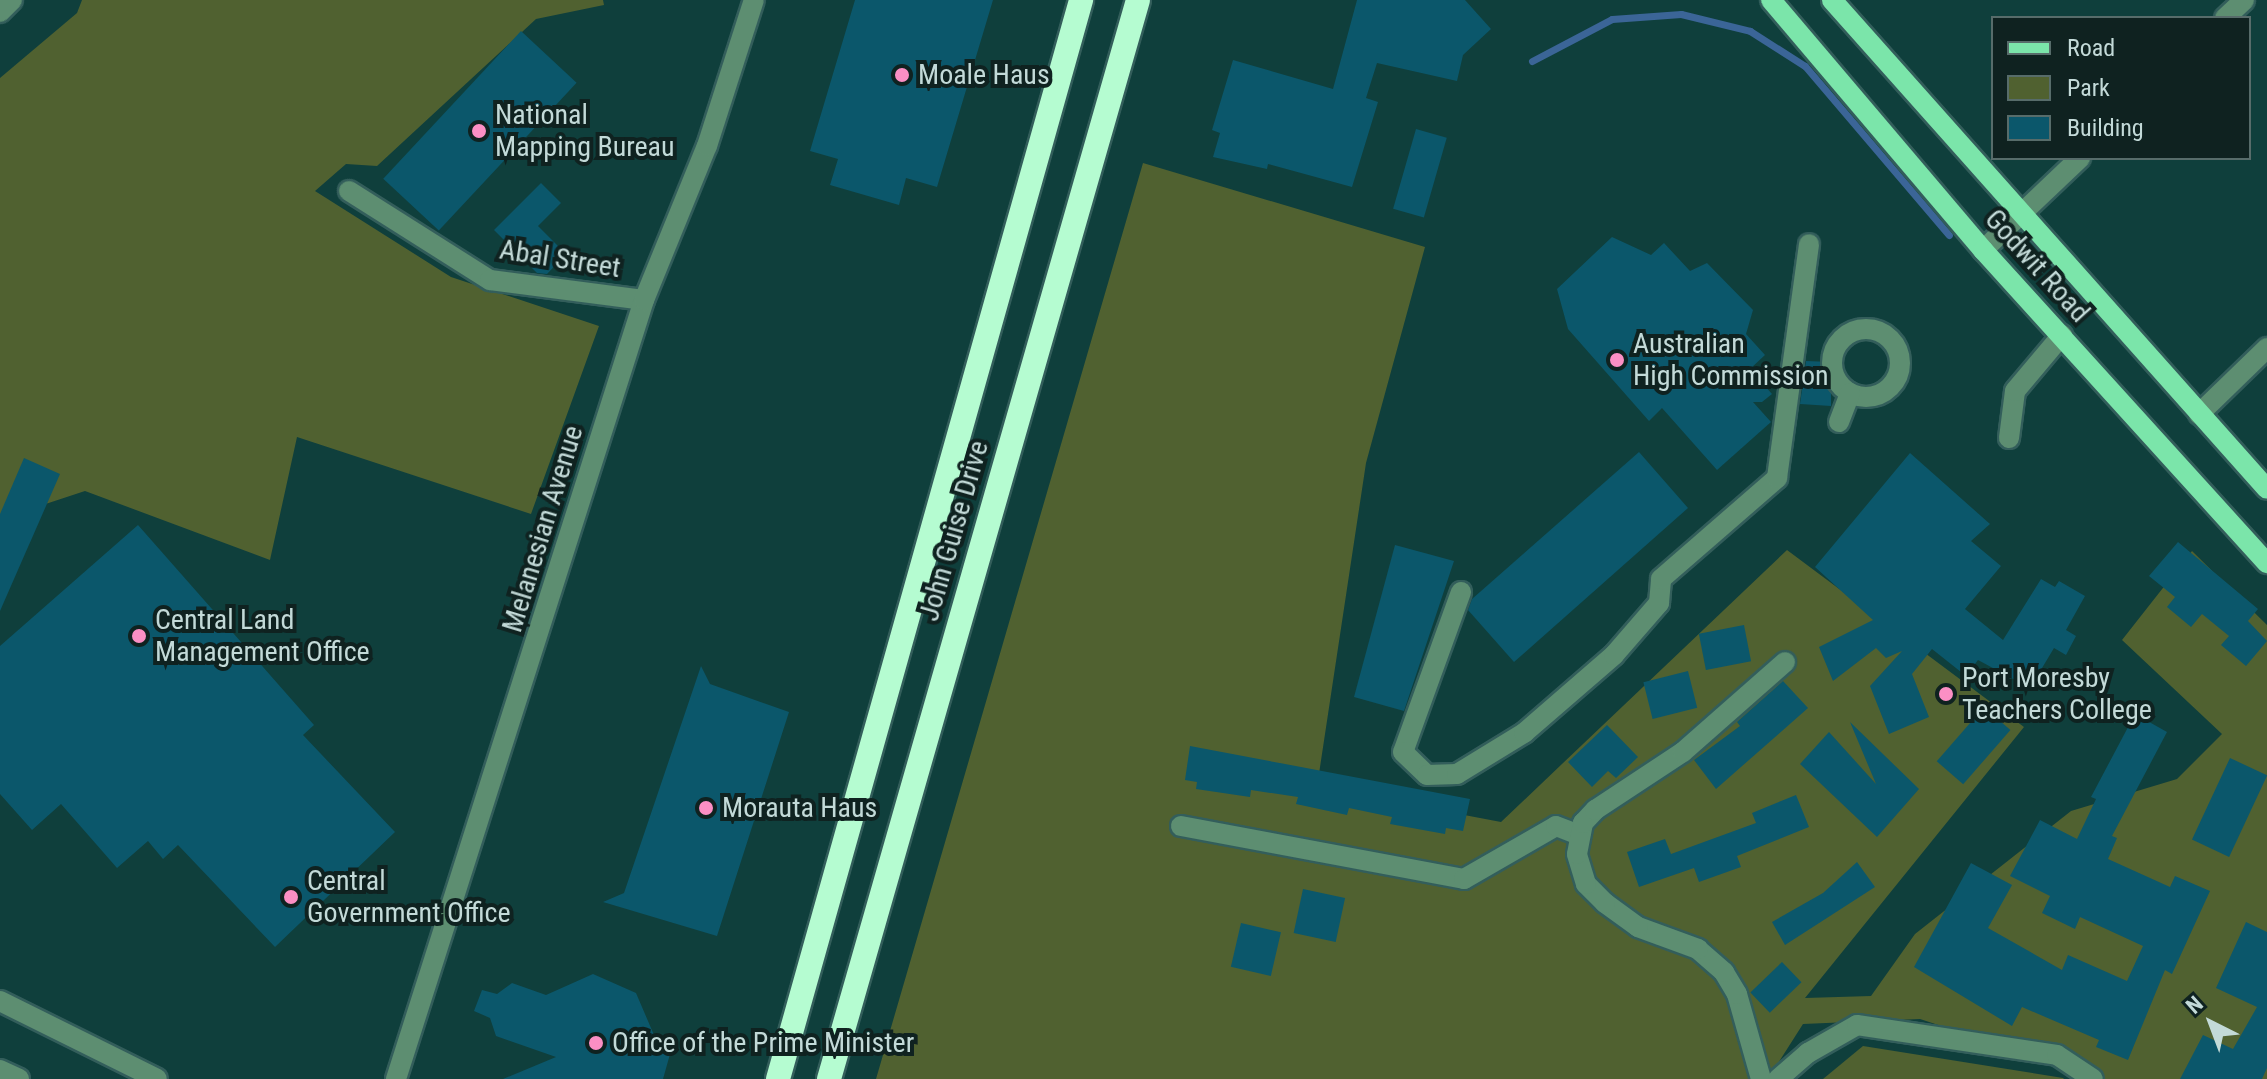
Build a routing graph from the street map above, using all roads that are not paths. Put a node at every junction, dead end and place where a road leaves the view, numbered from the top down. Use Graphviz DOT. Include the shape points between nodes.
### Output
graph roads {
  1 [pos="12,0"];
  2 [pos="754,0"];
  3 [pos="1081,0"];
  4 [pos="1138,0"];
  5 [pos="1771,0"];
  6 [pos="1832,0"];
  7 [pos="2244,0"];
  8 [pos="0,12"];
  9 [pos="2227,16"];
  10 [pos="2078,160"];
  11 [pos="349,191"];
  12 [pos="2020,216"];
  13 [pos="1809,244"];
  14 [pos="1983,250"];
  15 [pos="644,300"];
  16 [pos="2062,335"];
  17 [pos="2267,348"];
  18 [pos="1797,352"];
  19 [pos="1833,352"];
  20 [pos="1850,393"];
  21 [pos="2199,414"];
  22 [pos="1839,422"];
  23 [pos="2009,438"];
  24 [pos="2267,489"];
  25 [pos="2267,563"];
  26 [pos="1461,592"];
  27 [pos="1785,662"];
  28 [pos="1181,826"];
  29 [pos="1580,835"];
  30 [pos="0,1001"];
  31 [pos="0,1070"];
  32 [pos="19,1079"];
  33 [pos="157,1079"];
  34 [pos="396,1079"];
  35 [pos="778,1079"];
  36 [pos="829,1079"];
  37 [pos="1761,1079"];
  38 [pos="1778,1079"];
  39 [pos="2093,1079"];
  1 -- 8 [label="street"];
  2 -- 15 [label="street, Melanesian Avenue" via="707,146"];
  3 -- 35 [label="highway, John Guise Drive"];
  4 -- 36 [label="highway, John Guise Drive"];
  5 -- 14 [label="main road, Godwit Road"];
  6 -- 12 [label="main road, Godwit Road"];
  7 -- 9 [label="street"];
  10 -- 12 [label="street"];
  11 -- 15 [label="street, Abal Street" via="490,280"];
  12 -- 14 [label="street"];
  12 -- 21 [label="main road, Godwit Road"];
  13 -- 18 [label="street"];
  14 -- 16 [label="main road, Godwit Road"];
  15 -- 34 [label="street, Melanesian Avenue"];
  16 -- 23 [label="street" via="2015,391"];
  16 -- 25 [label="main road, Godwit Road"];
  17 -- 21 [label="street"];
  18 -- 19 [label="street"];
  18 -- 26 [label="street" via="1777,478 1661,579 1659,603 1614,655 1524,733 1457,774 1427,775 1403,752"];
  19 -- 20 [label="street" via="1836,380"];
  19 -- 20 [label="street" via="1844,337 1870,329 1887,336 1899,355 1897,376 1882,392"];
  20 -- 22 [label="street"];
  21 -- 24 [label="main road, Godwit Road"];
  27 -- 29 [label="street" via="1683,752 1595,810"];
  28 -- 29 [label="street" via="1464,879 1556,826"];
  29 -- 37 [label="street" via="1578,865 1586,884 1605,903 1638,927 1698,949 1724,972 1737,994"];
  30 -- 33 [label="street"];
  31 -- 32 [label="street"];
  38 -- 39 [label="street" via="1808,1053 1857,1025 1962,1044 2031,1049 2057,1055"];
}
